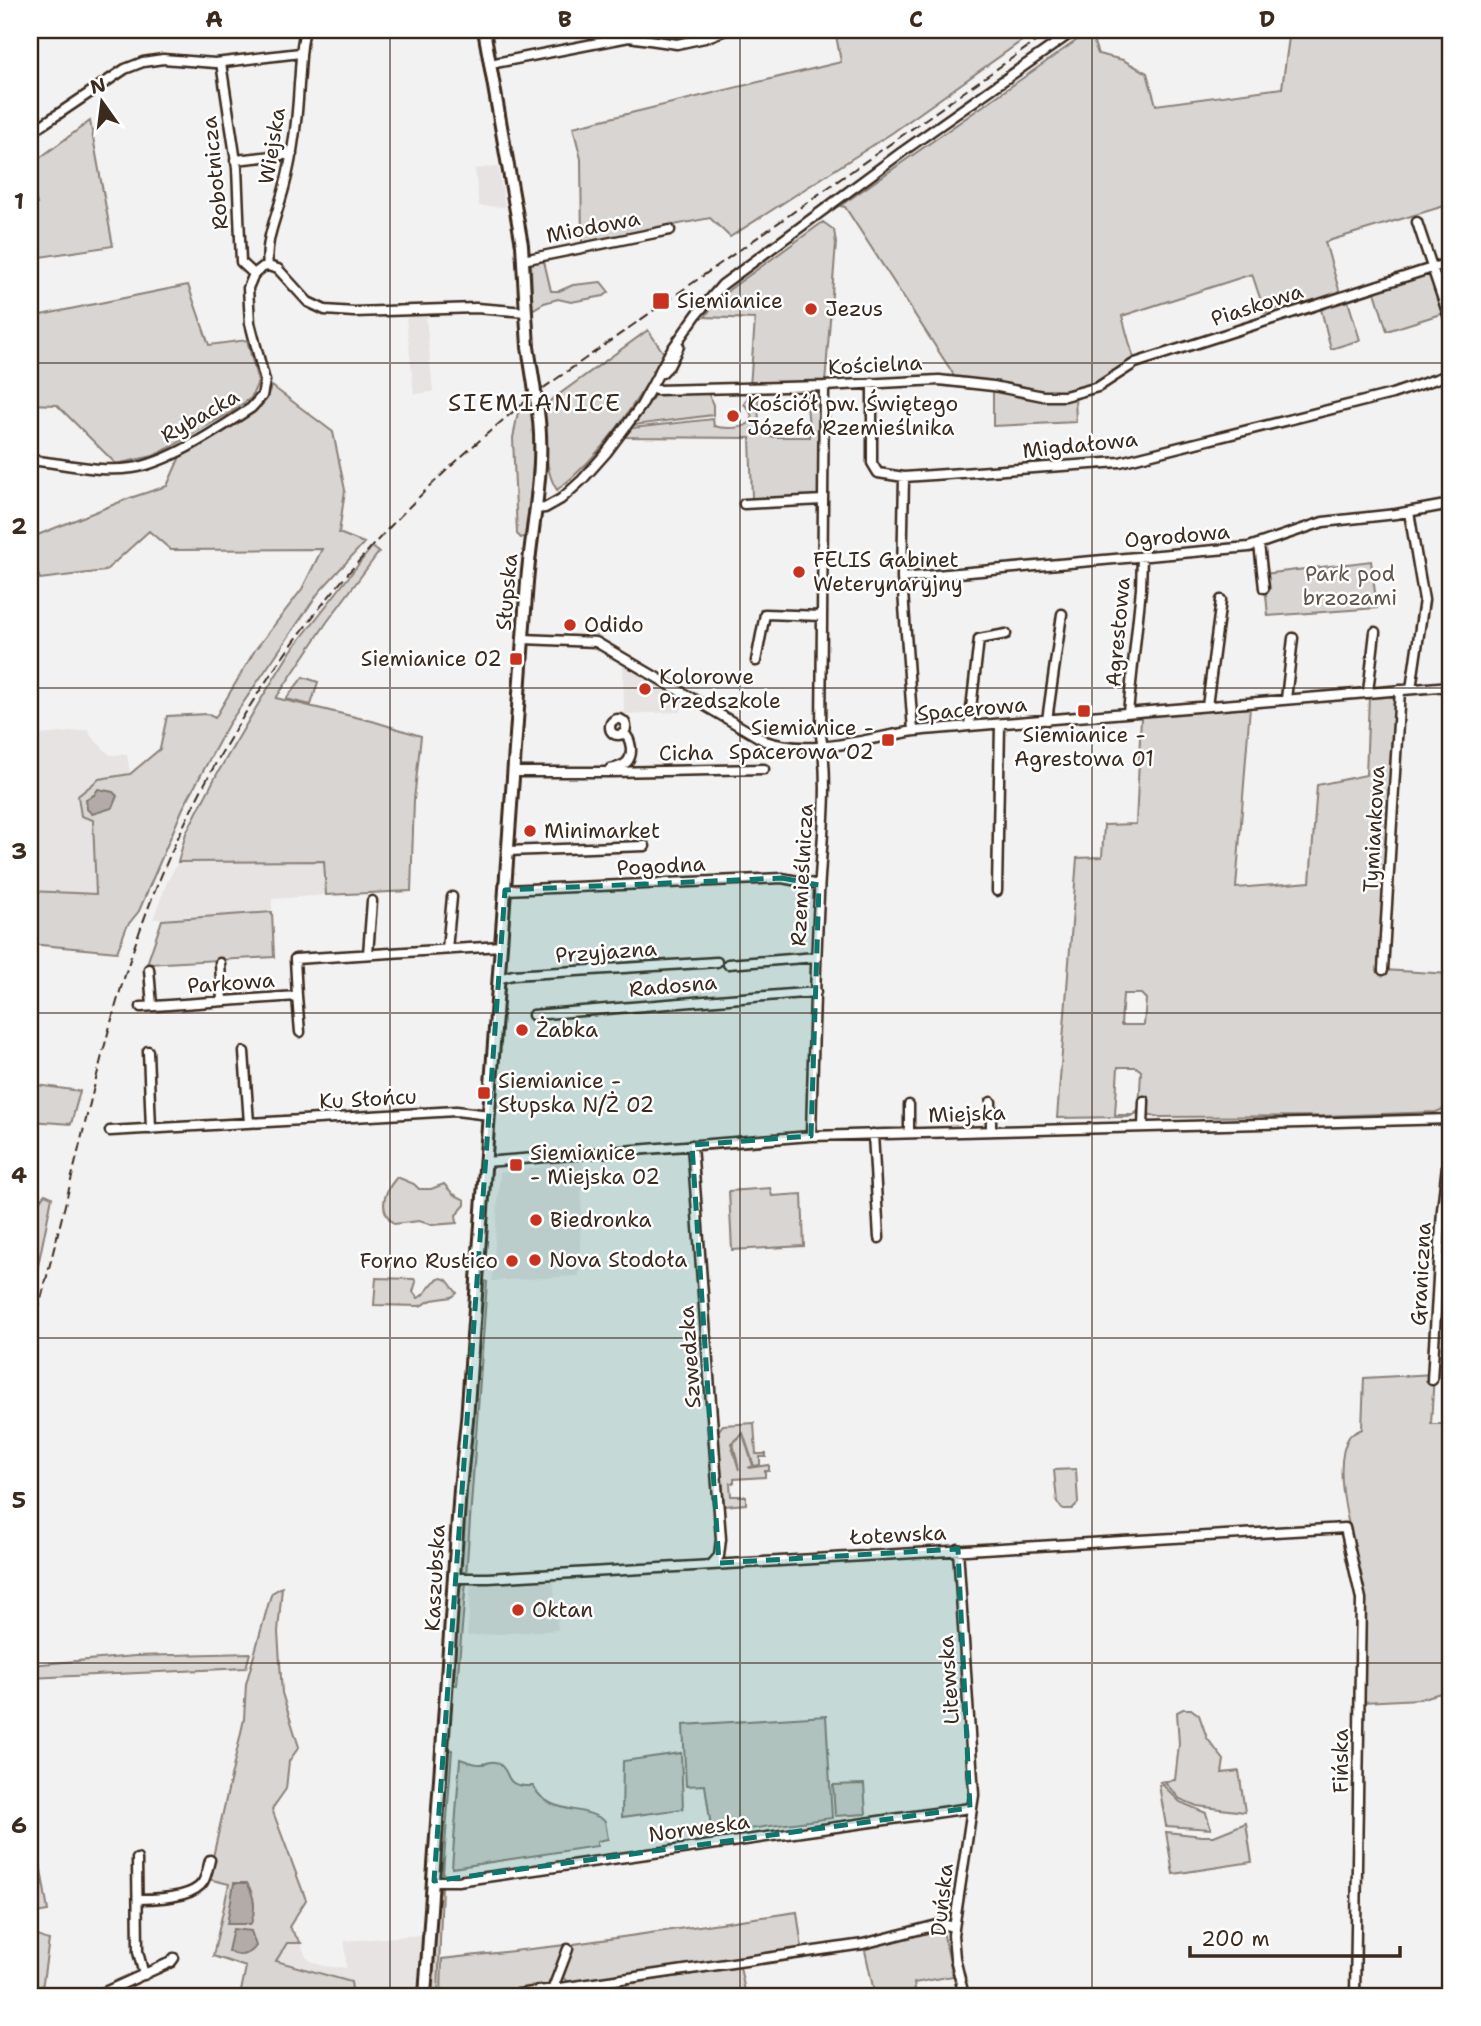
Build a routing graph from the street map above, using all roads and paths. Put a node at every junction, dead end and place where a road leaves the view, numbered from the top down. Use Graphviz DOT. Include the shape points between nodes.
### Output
graph roads {
  1 [pos="305,30"];
  2 [pos="484,30"];
  3 [pos="726,30"];
  4 [pos="1075,30"];
  5 [pos="300,53"];
  6 [pos="221,63"];
  7 [pos="490,64"];
  8 [pos="30,133"];
  9 [pos="292,153"];
  10 [pos="235,160"];
  11 [pos="1417,222"];
  12 [pos="670,230"];
  13 [pos="523,260"];
  14 [pos="1451,262"];
  15 [pos="268,265"];
  16 [pos="1432,269"];
  17 [pos="254,275"];
  18 [pos="526,312"];
  19 [pos="1451,324"];
  20 [pos="1451,374"];
  21 [pos="872,383"];
  22 [pos="824,386"];
  23 [pos="1098,387"];
  24 [pos="651,388"];
  25 [pos="30,460"];
  26 [pos="904,477"];
  27 [pos="823,500"];
  28 [pos="744,504"];
  29 [pos="1451,504"];
  30 [pos="535,509"];
  31 [pos="1409,512"];
  32 [pos="1259,544"];
  33 [pos="1142,556"];
  34 [pos="902,578"];
  35 [pos="1265,588"];
  36 [pos="1222,600"];
  37 [pos="1062,614"];
  38 [pos="822,616"];
  39 [pos="1375,632"];
  40 [pos="1006,634"];
  41 [pos="1293,638"];
  42 [pos="523,639"];
  43 [pos="756,661"];
  44 [pos="1451,686"];
  45 [pos="1410,689"];
  46 [pos="1399,690"];
  47 [pos="1368,692"];
  48 [pos="1286,699"];
  49 [pos="1207,706"];
  50 [pos="1128,712"];
  51 [pos="1047,720"];
  52 [pos="1000,724"];
  53 [pos="969,726"];
  54 [pos="913,732"];
  55 [pos="624,733"];
  56 [pos="823,746"];
  57 [pos="764,769"];
  58 [pos="513,772"];
  59 [pos="610,772"];
  60 [pos="645,846"];
  61 [pos="508,851"];
  62 [pos="819,885"];
  63 [pos="505,890"];
  64 [pos="997,891"];
  65 [pos="452,897"];
  66 [pos="372,901"];
  67 [pos="500,946"];
  68 [pos="447,949"];
  69 [pos="369,954"];
  70 [pos="816,957"];
  71 [pos="717,962"];
  72 [pos="220,963"];
  73 [pos="729,964"];
  74 [pos="149,969"];
  75 [pos="1383,970"];
  76 [pos="498,979"];
  77 [pos="816,992"];
  78 [pos="298,996"];
  79 [pos="222,1001"];
  80 [pos="152,1006"];
  81 [pos="141,1007"];
  82 [pos="533,1015"];
  83 [pos="300,1032"];
  84 [pos="148,1051"];
  85 [pos="244,1052"];
  86 [pos="1144,1101"];
  87 [pos="991,1102"];
  88 [pos="909,1105"];
  89 [pos="489,1115"];
  90 [pos="1451,1119"];
  91 [pos="249,1123"];
  92 [pos="1143,1127"];
  93 [pos="151,1129"];
  94 [pos="1451,1130"];
  95 [pos="110,1131"];
  96 [pos="991,1131"];
  97 [pos="909,1133"];
  98 [pos="873,1134"];
  99 [pos="811,1136"];
  100 [pos="692,1145"];
  101 [pos="485,1162"];
  102 [pos="879,1238"];
  103 [pos="1432,1380"];
  104 [pos="1345,1528"];
  105 [pos="958,1549"];
  106 [pos="712,1564"];
  107 [pos="454,1578"];
  108 [pos="970,1808"];
  109 [pos="137,1859"];
  110 [pos="210,1860"];
  111 [pos="433,1881"];
  112 [pos="139,1899"];
  113 [pos="954,1927"];
  114 [pos="568,1949"];
  115 [pos="174,1958"];
  116 [pos="144,1975"];
  117 [pos="551,1992"];
  118 [pos="96,1996"];
  119 [pos="425,1996"];
  120 [pos="505,1996"];
  121 [pos="964,1996"];
  122 [pos="1355,1996"];
  1 -- 5 [label="street, Wiejska"];
  2 -- 7 [label="main road, Słupska"];
  3 -- 7 [label="street" via="677,44 629,37"];
  4 -- 24 [label="street" via="742,269 708,299 663,362"];
  5 -- 6 [label="street"];
  5 -- 9 [label="street, Wiejska"];
  6 -- 8 [label="street" via="176,58 133,65"];
  6 -- 10 [label="street, Robotnicza"];
  7 -- 13 [label="main road, Słupska"];
  9 -- 10 [label="street"];
  9 -- 15 [label="street, Wiejska" via="268,245"];
  10 -- 17 [label="street, Robotnicza" via="241,262"];
  11 -- 16 [label="street"];
  12 -- 13 [label="street, Miodowa"];
  13 -- 18 [label="main road, Słupska"];
  14 -- 16 [label="street, Piaskowa"];
  15 -- 17 [label="street"];
  15 -- 18 [label="street" via="278,269 308,302 325,310"];
  16 -- 19 [label="street"];
  16 -- 23 [label="street, Piaskowa" via="1135,363"];
  17 -- 25 [label="street, Rybacka" via="248,288 248,309 265,386 251,408 144,466 107,468"];
  18 -- 30 [label="main road, Słupska, bridge" via="542,453"];
  20 -- 26 [label="street, Migdałowa" via="1392,394 1120,462"];
  21 -- 22 [label="street, Kościelna"];
  21 -- 23 [label="street, Kościelna" via="955,380 1043,396 1065,396"];
  21 -- 26 [label="street, Migdałowa" via="872,463 878,472"];
  22 -- 24 [label="street, Kościelna"];
  22 -- 27 [label="street, Rzemieślnicza"];
  24 -- 30 [label="street" via="621,435 582,480 550,506"];
  26 -- 34 [label="street"];
  27 -- 28 [label="street"];
  27 -- 38 [label="street, Rzemieślnicza"];
  29 -- 31 [label="street, Ogrodowa"];
  30 -- 42 [label="main road, Słupska"];
  31 -- 32 [label="street, Ogrodowa" via="1323,522"];
  31 -- 45 [label="street" via="1424,600"];
  32 -- 33 [label="street, Ogrodowa"];
  32 -- 35 [label="street"];
  33 -- 34 [label="street, Ogrodowa"];
  33 -- 50 [label="street, Agrestowa"];
  34 -- 54 [label="street"];
  36 -- 49 [label="street"];
  37 -- 51 [label="street"];
  38 -- 43 [label="street" via="765,614"];
  38 -- 56 [label="street, Rzemieślnicza"];
  39 -- 47 [label="street"];
  40 -- 53 [label="street" via="979,639"];
  41 -- 48 [label="street"];
  42 -- 56 [label="street, Spacerowa" via="596,642 765,741 779,746"];
  42 -- 58 [label="main road, Słupska"];
  44 -- 45 [label="street, Spacerowa"];
  45 -- 46 [label="street, Spacerowa"];
  46 -- 47 [label="street, Spacerowa"];
  46 -- 75 [label="street, Tymiankowa"];
  47 -- 48 [label="street, Spacerowa"];
  48 -- 49 [label="street, Spacerowa"];
  49 -- 50 [label="street, Spacerowa"];
  50 -- 51 [label="street, Spacerowa"];
  51 -- 52 [label="street, Spacerowa"];
  52 -- 53 [label="street, Spacerowa"];
  52 -- 64 [label="street"];
  53 -- 54 [label="street, Spacerowa"];
  54 -- 56 [label="street, Spacerowa"];
  55 -- 59 [label="street, Cicha" via="630,741 629,758"];
  56 -- 62 [label="street, Rzemieślnicza"];
  57 -- 59 [label="street, Cicha"];
  58 -- 59 [label="street, Cicha"];
  58 -- 61 [label="main road, Słupska"];
  60 -- 61 [label="street"];
  61 -- 63 [label="main road, Słupska"];
  62 -- 63 [label="street, Pogodna" via="782,878"];
  62 -- 70 [label="street, Rzemieślnicza"];
  63 -- 67 [label="main road, Słupska"];
  65 -- 68 [label="street"];
  66 -- 69 [label="street"];
  67 -- 68 [label="street, Parkowa"];
  67 -- 76 [label="main road, Słupska"];
  68 -- 69 [label="street, Parkowa"];
  69 -- 78 [label="street, Parkowa" via="295,959"];
  70 -- 73 [label="street"];
  70 -- 77 [label="street, Rzemieślnicza"];
  71 -- 76 [label="street, Przyjazna"];
  72 -- 79 [label="street"];
  74 -- 80 [label="street"];
  76 -- 89 [label="main road, Słupska"];
  77 -- 82 [label="street, Radosna"];
  77 -- 99 [label="street, Rzemieślnicza"];
  78 -- 79 [label="street, Parkowa"];
  78 -- 83 [label="street"];
  79 -- 80 [label="street, Parkowa"];
  80 -- 81 [label="street, Parkowa"];
  84 -- 93 [label="street"];
  85 -- 91 [label="street"];
  86 -- 92 [label="street"];
  87 -- 96 [label="street"];
  88 -- 97 [label="street"];
  89 -- 91 [label="street, Ku Słońcu" via="456,1111"];
  89 -- 101 [label="main road, Słupska"];
  90 -- 92 [label="street, Miejska"];
  91 -- 93 [label="street, Ku Słońcu"];
  92 -- 96 [label="street, Miejska"];
  93 -- 95 [label="street, Ku Słońcu"];
  94 -- 103 [label="street, Graniczna"];
  96 -- 97 [label="street, Miejska"];
  97 -- 98 [label="street, Miejska"];
  98 -- 99 [label="street, Miejska"];
  98 -- 102 [label="street"];
  99 -- 100 [label="street, Miejska"];
  100 -- 101 [label="street, Miejska"];
  100 -- 106 [label="street, Szwedzka" via="722,1539 719,1556"];
  101 -- 107 [label="main road, Kaszubska"];
  104 -- 105 [label="street, Łotewska"];
  104 -- 122 [label="street, Fińska" via="1361,1599"];
  105 -- 106 [label="street, Łotewska"];
  105 -- 108 [label="street, Litewska" via="974,1795"];
  106 -- 107 [label="street, Łotewska"];
  107 -- 111 [label="main road, Kaszubska"];
  108 -- 111 [label="street, Norweska"];
  108 -- 113 [label="street, Duńska"];
  109 -- 112 [label="street"];
  110 -- 112 [label="street" via="199,1887 172,1897"];
  111 -- 119 [label="main road, Kaszubska"];
  112 -- 116 [label="street" via="138,1952"];
  113 -- 117 [label="street" via="941,1924 863,1944"];
  113 -- 121 [label="street, Duńska"];
  114 -- 117 [label="street"];
  115 -- 116 [label="street"];
  116 -- 118 [label="street"];
  117 -- 120 [label="street"];
}
